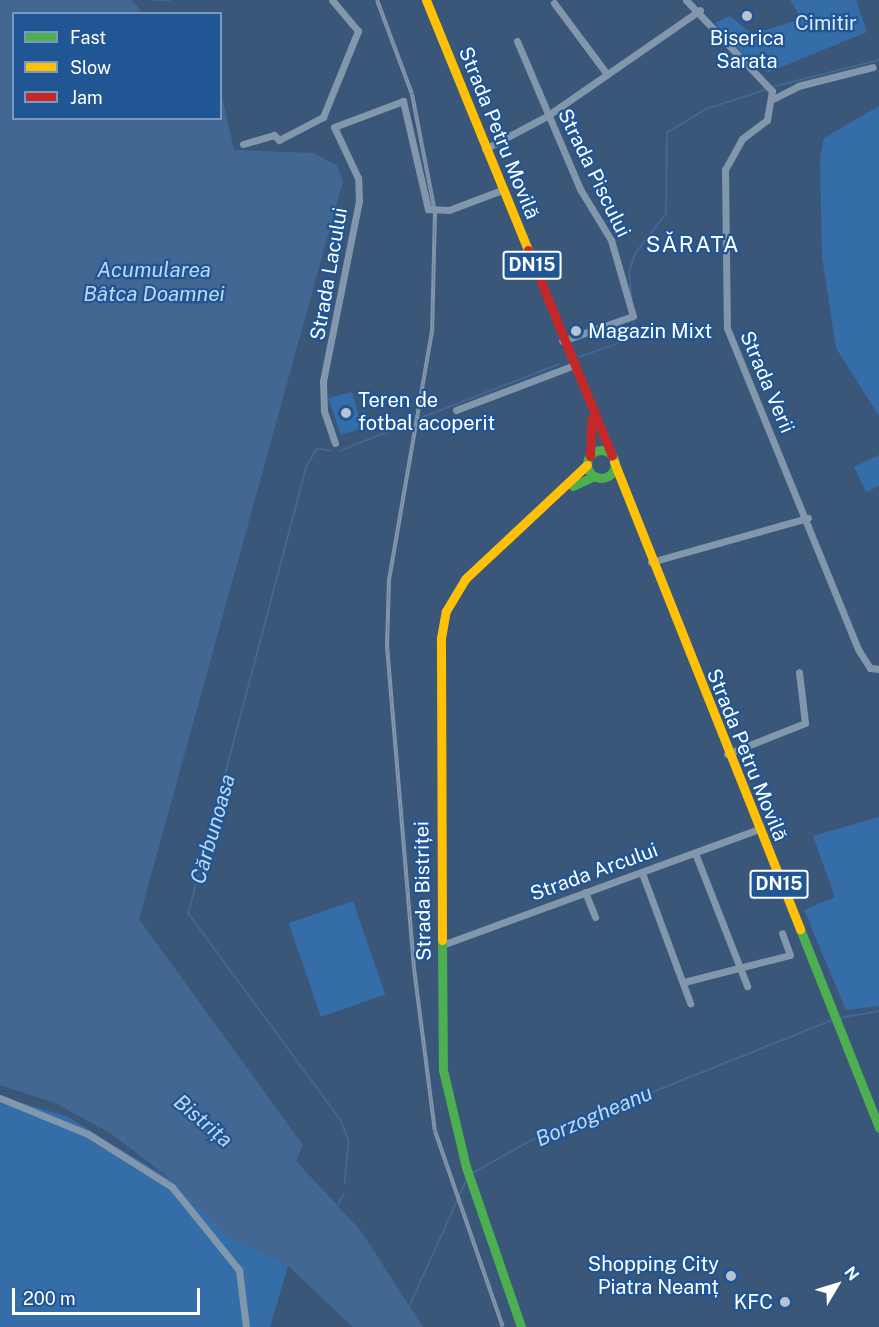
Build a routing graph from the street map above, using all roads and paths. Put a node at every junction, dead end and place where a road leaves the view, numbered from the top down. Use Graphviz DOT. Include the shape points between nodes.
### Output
graph roads {
  1 [pos="332,0"];
  2 [pos="426,0"];
  3 [pos="686,0"];
  4 [pos="554,3"];
  5 [pos="700,10"];
  6 [pos="517,41"];
  7 [pos="873,67"];
  8 [pos="607,74"];
  9 [pos="771,92"];
  10 [pos="547,116"];
  11 [pos="323,117"];
  12 [pos="334,127"];
  13 [pos="243,144"];
  14 [pos="485,149"];
  15 [pos="502,190"];
  16 [pos="562,341"];
  17 [pos="573,366"];
  18 [pos="456,410"];
  19 [pos="591,413"];
  20 [pos="335,442"];
  21 [pos="613,459"];
  22 [pos="589,460"];
  23 [pos="600,477"];
  24 [pos="564,492"];
  25 [pos="624,498"];
  26 [pos="808,518"];
  27 [pos="651,562"];
  28 [pos="879,669"];
  29 [pos="799,672"];
  30 [pos="727,754"];
  31 [pos="758,830"];
  32 [pos="695,853"];
  33 [pos="642,873"];
  34 [pos="585,892"];
  35 [pos="595,917"];
  36 [pos="782,933"];
  37 [pos="442,945"];
  38 [pos="736,968"];
  39 [pos="684,982"];
  40 [pos="747,986"];
  41 [pos="690,1003"];
  42 [pos="0,1098"];
  43 [pos="879,1128"];
  44 [pos="246,1327"];
  45 [pos="521,1327"];
  1 -- 11 [label="street" via="358,31"];
  2 -- 14 [label="main road, Strada Petru Movilă / DN15"];
  3 -- 5 [label="street"];
  4 -- 8 [label="street"];
  5 -- 8 [label="street"];
  5 -- 9 [label="street"];
  6 -- 10 [label="street, Strada Piscului"];
  7 -- 9 [label="street"];
  8 -- 10 [label="street"];
  9 -- 26 [label="street, Strada Verii" via="767,120 742,139 725,170 724,315 737,359"];
  10 -- 14 [label="street"];
  10 -- 16 [label="street, Strada Piscului" via="611,240 633,316"];
  11 -- 12 [label="street"];
  11 -- 13 [label="street" via="279,140 274,135"];
  12 -- 15 [label="street" via="403,101 428,209 449,210"];
  12 -- 20 [label="street, Strada Lacului" via="358,178 359,201 323,381 324,411"];
  14 -- 15 [label="main road, Strada Petru Movilă / DN15"];
  15 -- 16 [label="main road, Strada Petru Movilă / DN15"];
  16 -- 17 [label="main road, Strada Petru Movilă / DN15"];
  17 -- 18 [label="street"];
  17 -- 19 [label="main road, Strada Petru Movilă / DN15"];
  19 -- 21 [label="main road, Strada Petru Movilă / DN15"];
  19 -- 22 [label="main road, Strada Petru Movilă / DN15"];
  21 -- 22 [label="main road" via="601,451"];
  21 -- 23 [label="main road"];
  21 -- 25 [label="main road, Strada Petru Movilă / DN15"];
  22 -- 23 [label="main road, DN15"];
  22 -- 24 [label="main road, Strada Bistriței"];
  23 -- 24 [label="main road, Strada Bistriței"];
  23 -- 25 [label="main road, Strada Petru Movilă / DN15"];
  24 -- 37 [label="main road, Strada Bistriței" via="465,579 443,620 438,696"];
  25 -- 27 [label="main road, Strada Petru Movilă / DN15"];
  26 -- 27 [label="street"];
  26 -- 28 [label="street, Strada Verii" via="858,649 870,668"];
  27 -- 30 [label="main road, Strada Petru Movilă / DN15"];
  29 -- 30 [label="street" via="805,723"];
  30 -- 31 [label="main road, Strada Petru Movilă / DN15"];
  31 -- 32 [label="street, Strada Arcului"];
  31 -- 43 [label="main road, Strada Petru Movilă / DN15"];
  32 -- 33 [label="street, Strada Arcului"];
  32 -- 38 [label="street"];
  33 -- 34 [label="street, Strada Arcului"];
  33 -- 39 [label="street"];
  34 -- 35 [label="street"];
  34 -- 37 [label="street, Strada Arcului"];
  36 -- 38 [label="street" via="790,955"];
  37 -- 45 [label="main road, Strada Bistriței" via="443,1070 473,1191"];
  38 -- 39 [label="street"];
  38 -- 40 [label="street"];
  39 -- 41 [label="street"];
  42 -- 44 [label="street" via="88,1134 172,1187 224,1246 245,1292"];
}
